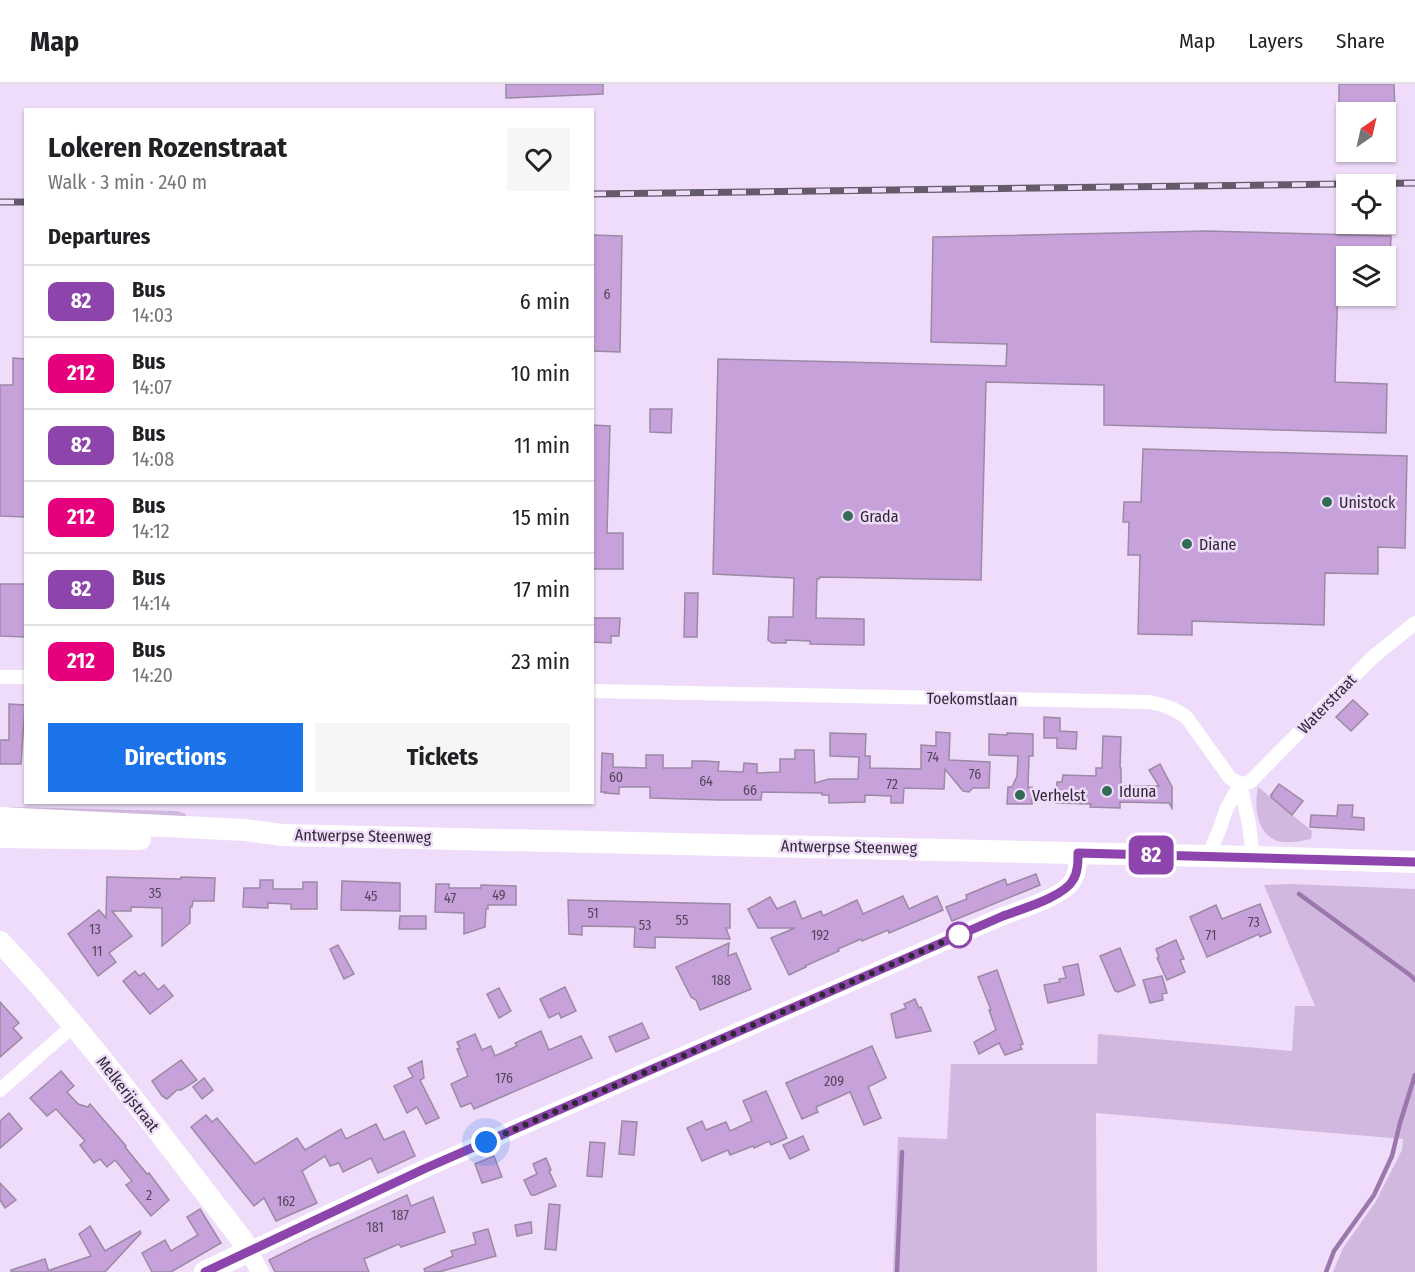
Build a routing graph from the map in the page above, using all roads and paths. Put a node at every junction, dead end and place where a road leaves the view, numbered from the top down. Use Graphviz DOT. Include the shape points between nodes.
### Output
graph roads {
  1 [pos="1415,623"];
  2 [pos="0,677"];
  3 [pos="24,677"];
  4 [pos="594,691"];
  5 [pos="1240,784"];
  6 [pos="0,818"];
  7 [pos="282,835"];
  8 [pos="0,837"];
  9 [pos="1078,853"];
  10 [pos="1209,856"];
  11 [pos="1253,857"];
  12 [pos="1415,862"];
  13 [pos="0,942"];
  14 [pos="74,1025"];
  15 [pos="0,1090"];
  16 [pos="249,1251"];
  17 [pos="205,1272"];
  18 [pos="260,1272"];
  1 -- 5 [label="street, Waterstraat" via="1373,657 1250,782"];
  2 -- 3 [label="street"];
  4 -- 5 [label="street, Toekomstlaan" via="1149,702 1174,708 1187,718 1230,778"];
  5 -- 10 [label="street"];
  5 -- 11 [label="street, Toekomstlaan"];
  6 -- 7 [label="main road, Antwerpse Steenweg"];
  7 -- 8 [label="main road, Antwerpse Steenweg" via="248,840"];
  7 -- 9 [label="main road, Antwerpse Steenweg"];
  9 -- 10 [label="main road, Antwerpse Steenweg"];
  9 -- 16 [label="street" via="1074,879 1060,893 426,1168"];
  10 -- 11 [label="main road, Antwerpse Steenweg"];
  11 -- 12 [label="main road, Antwerpse Steenweg"];
  13 -- 14 [label="main road, Melkerijstraat"];
  14 -- 15 [label="street"];
  14 -- 16 [label="main road, Melkerijstraat"];
  16 -- 17 [label="main road"];
  16 -- 18 [label="street"];
}
